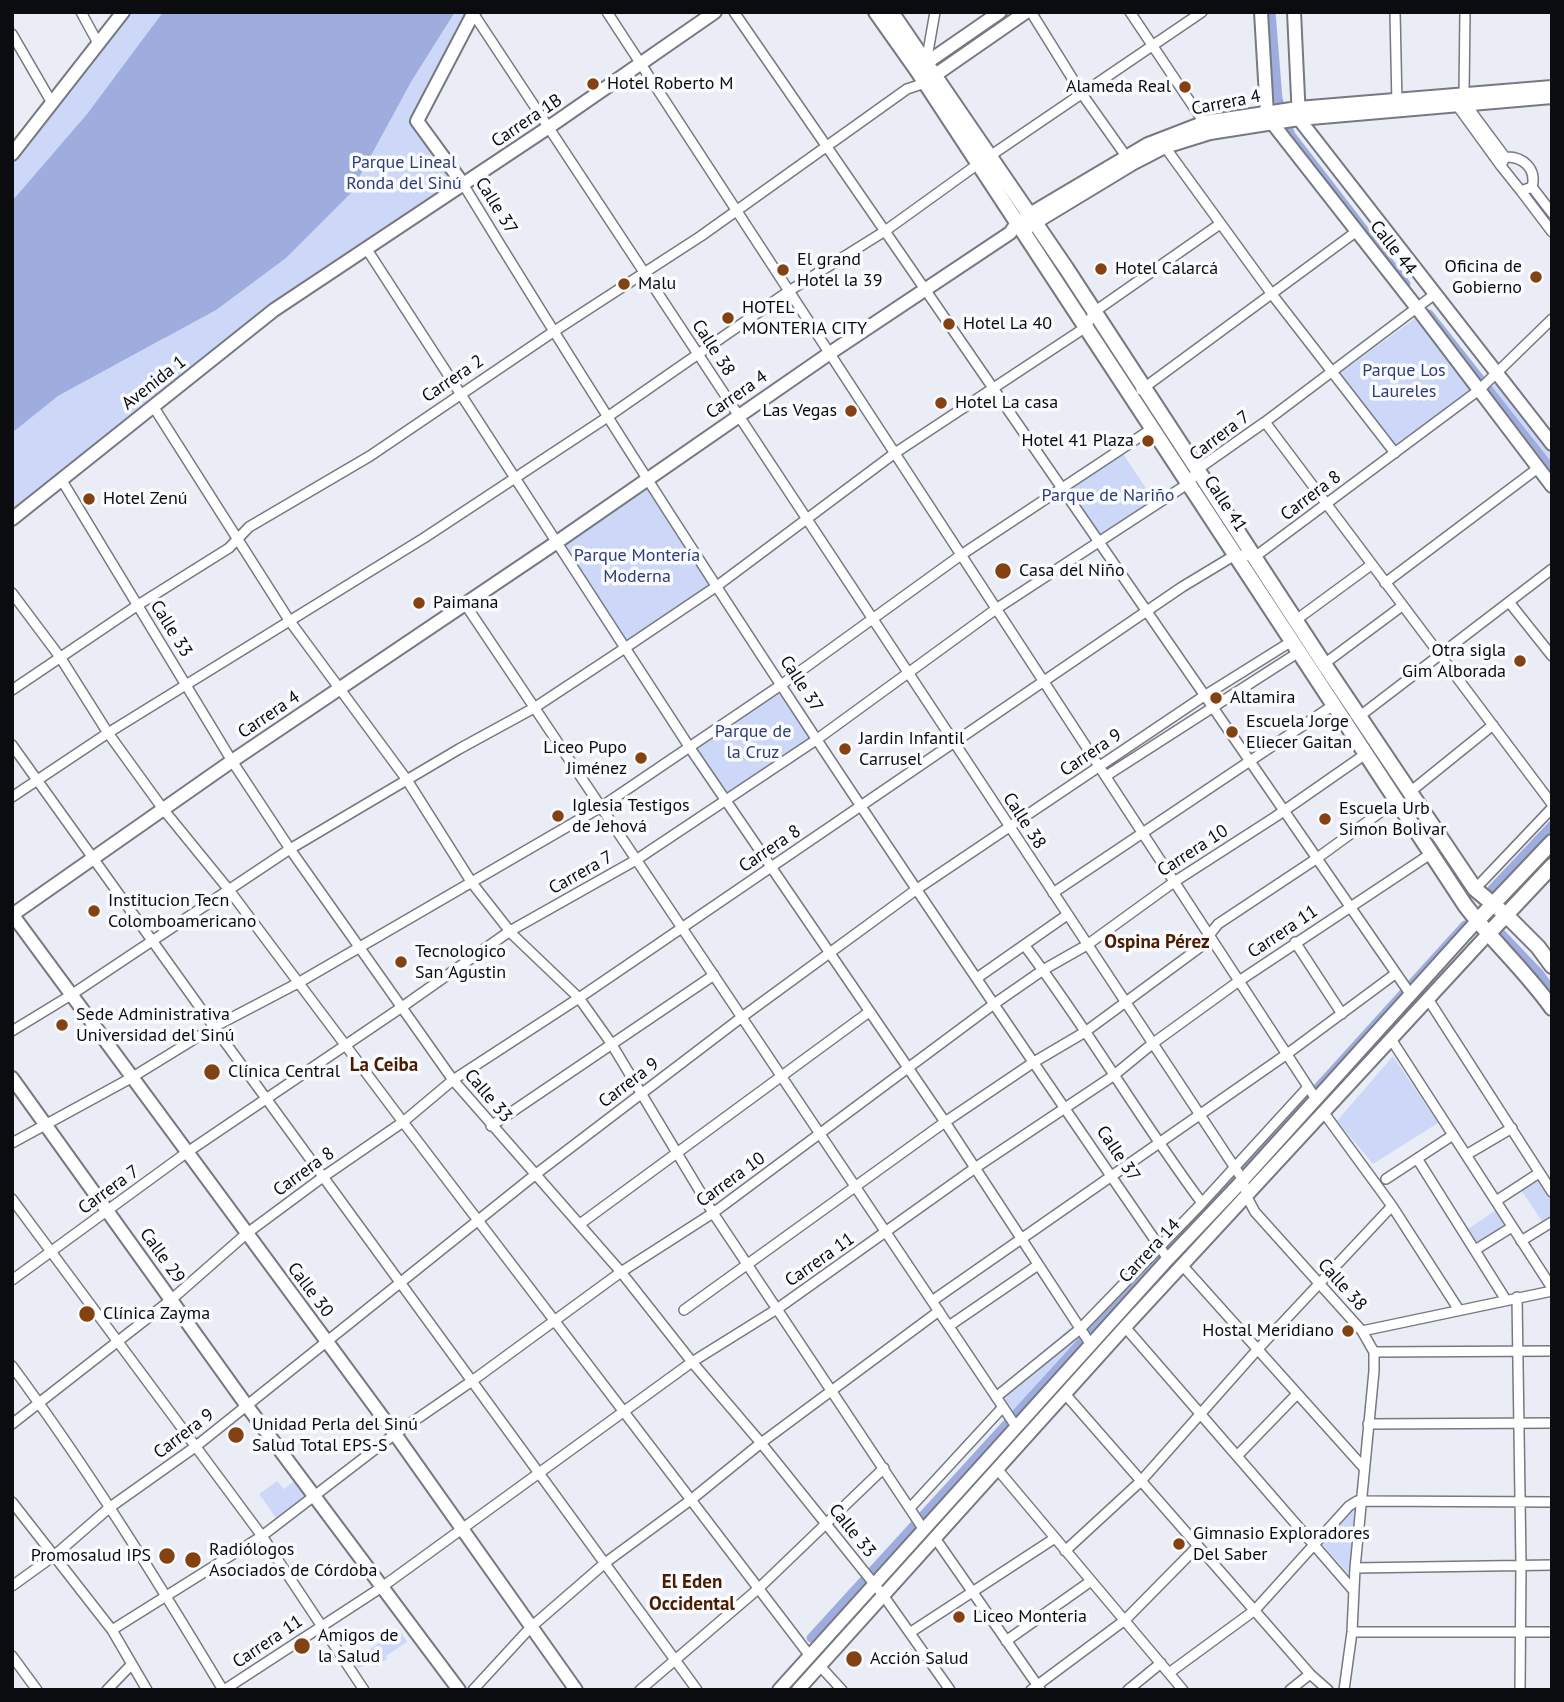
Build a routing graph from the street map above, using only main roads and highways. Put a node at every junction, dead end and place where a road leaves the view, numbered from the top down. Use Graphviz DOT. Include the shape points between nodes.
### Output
graph roads {
  1 [pos="876,12"];
  2 [pos="891,12"];
  3 [pos="926,73"];
  4 [pos="984,160"];
  5 [pos="1552,842"];
  6 [pos="1552,866"];
  7 [pos="1492,905"];
  8 [pos="1506,915"];
  9 [pos="1477,921"];
  10 [pos="1489,933"];
  11 [pos="1552,966"];
  12 [pos="1552,1007"];
  1 -- 3 [label="main road, Calle 41"];
  2 -- 3 [label="main road, Calle 41"];
  3 -- 4 [label="main road, Calle 41"];
  4 -- 7 [label="main road, Calle 41" via="1032,218 1324,664 1475,889"];
  4 -- 9 [label="main road, Calle 41" via="1020,227"];
  5 -- 7 [label="main road, Carrera 14"];
  6 -- 8 [label="main road, Carrera 14"];
  7 -- 8 [label="main road, Calle 41"];
  7 -- 9 [label="main road, Carrera 14"];
  8 -- 10 [label="main road, Carrera 14"];
  8 -- 11 [label="main road, Calle 41"];
  9 -- 10 [label="main road, Calle 41"];
  10 -- 12 [label="main road, Calle 41"];
}
